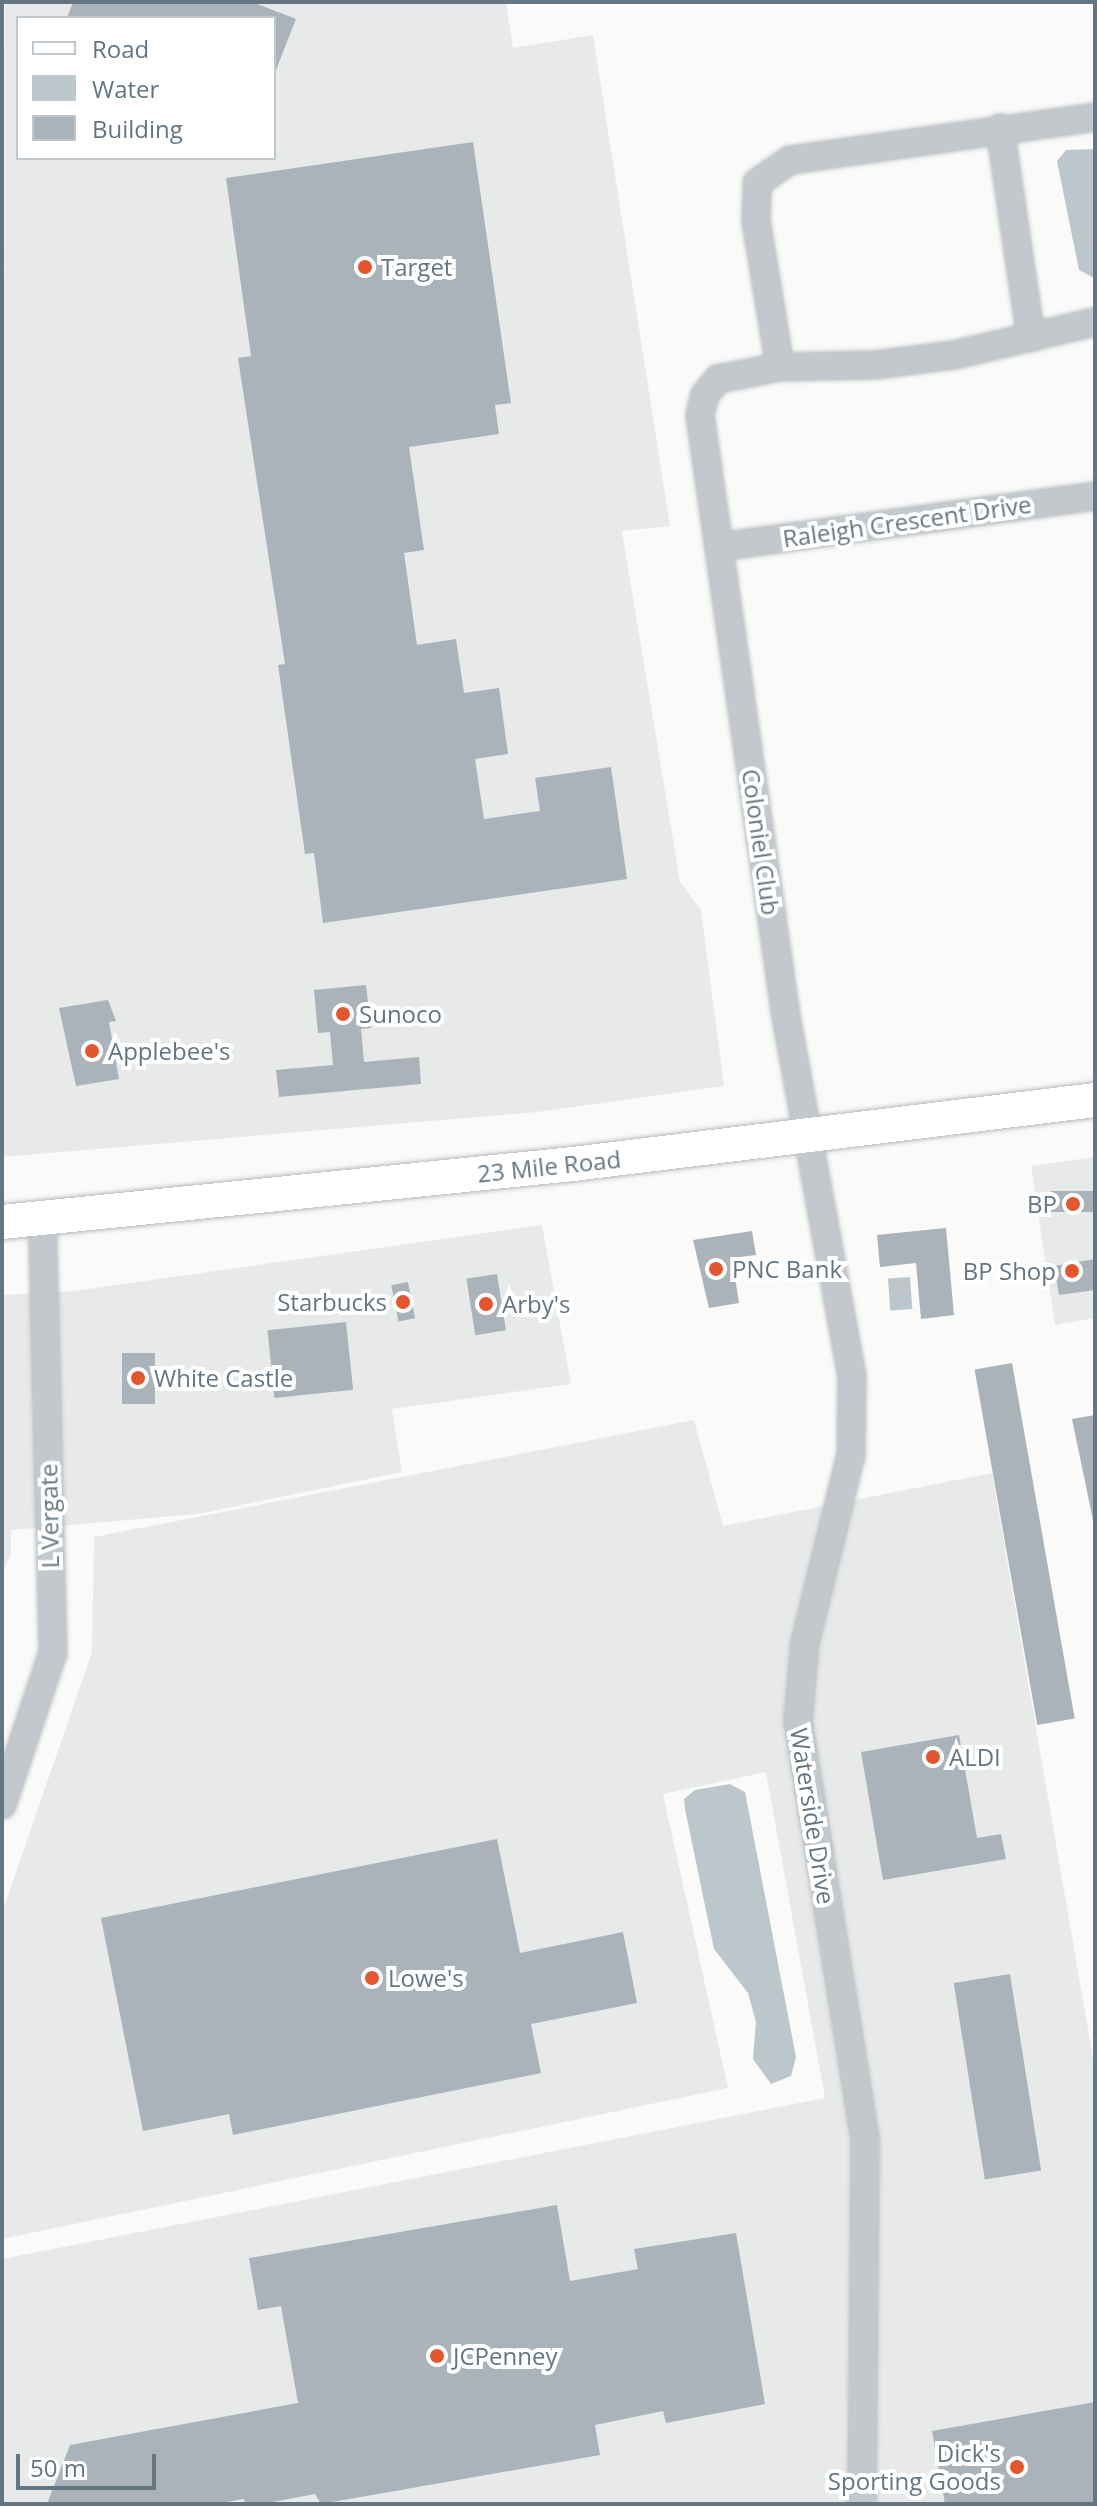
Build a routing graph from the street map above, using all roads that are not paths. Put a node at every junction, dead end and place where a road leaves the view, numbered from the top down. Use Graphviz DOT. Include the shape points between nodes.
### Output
graph roads {
  1 [pos="1095,117"];
  2 [pos="1000,128"];
  3 [pos="1095,322"];
  4 [pos="1031,338"];
  5 [pos="780,367"];
  6 [pos="1095,496"];
  7 [pos="719,547"];
  8 [pos="1095,1100"];
  9 [pos="810,1136"];
  10 [pos="42,1217"];
  11 [pos="2,1222"];
  12 [pos="2,1805"];
  13 [pos="862,2504"];
  1 -- 2 [label="street"];
  2 -- 4 [label="street"];
  2 -- 5 [label="street" via="790,160 757,183 756,220"];
  3 -- 4 [label="street, Coloniel Club"];
  4 -- 5 [label="street, Coloniel Club" via="875,365"];
  5 -- 7 [label="street, Coloniel Club" via="750,368 718,379 705,395 700,415"];
  6 -- 7 [label="street, Raleigh Crescent Drive"];
  7 -- 9 [label="street, Coloniel Club" via="785,1010"];
  8 -- 9 [label="main road, 23 Mile Road"];
  9 -- 10 [label="main road, 23 Mile Road"];
  9 -- 13 [label="street, Waterside Drive" via="848,1339 854,1427 848,1472 805,1643 798,1721 864,2126"];
  10 -- 11 [label="main road, 23 Mile Road"];
  10 -- 12 [label="street, L Vergate" via="53,1653"];
}
